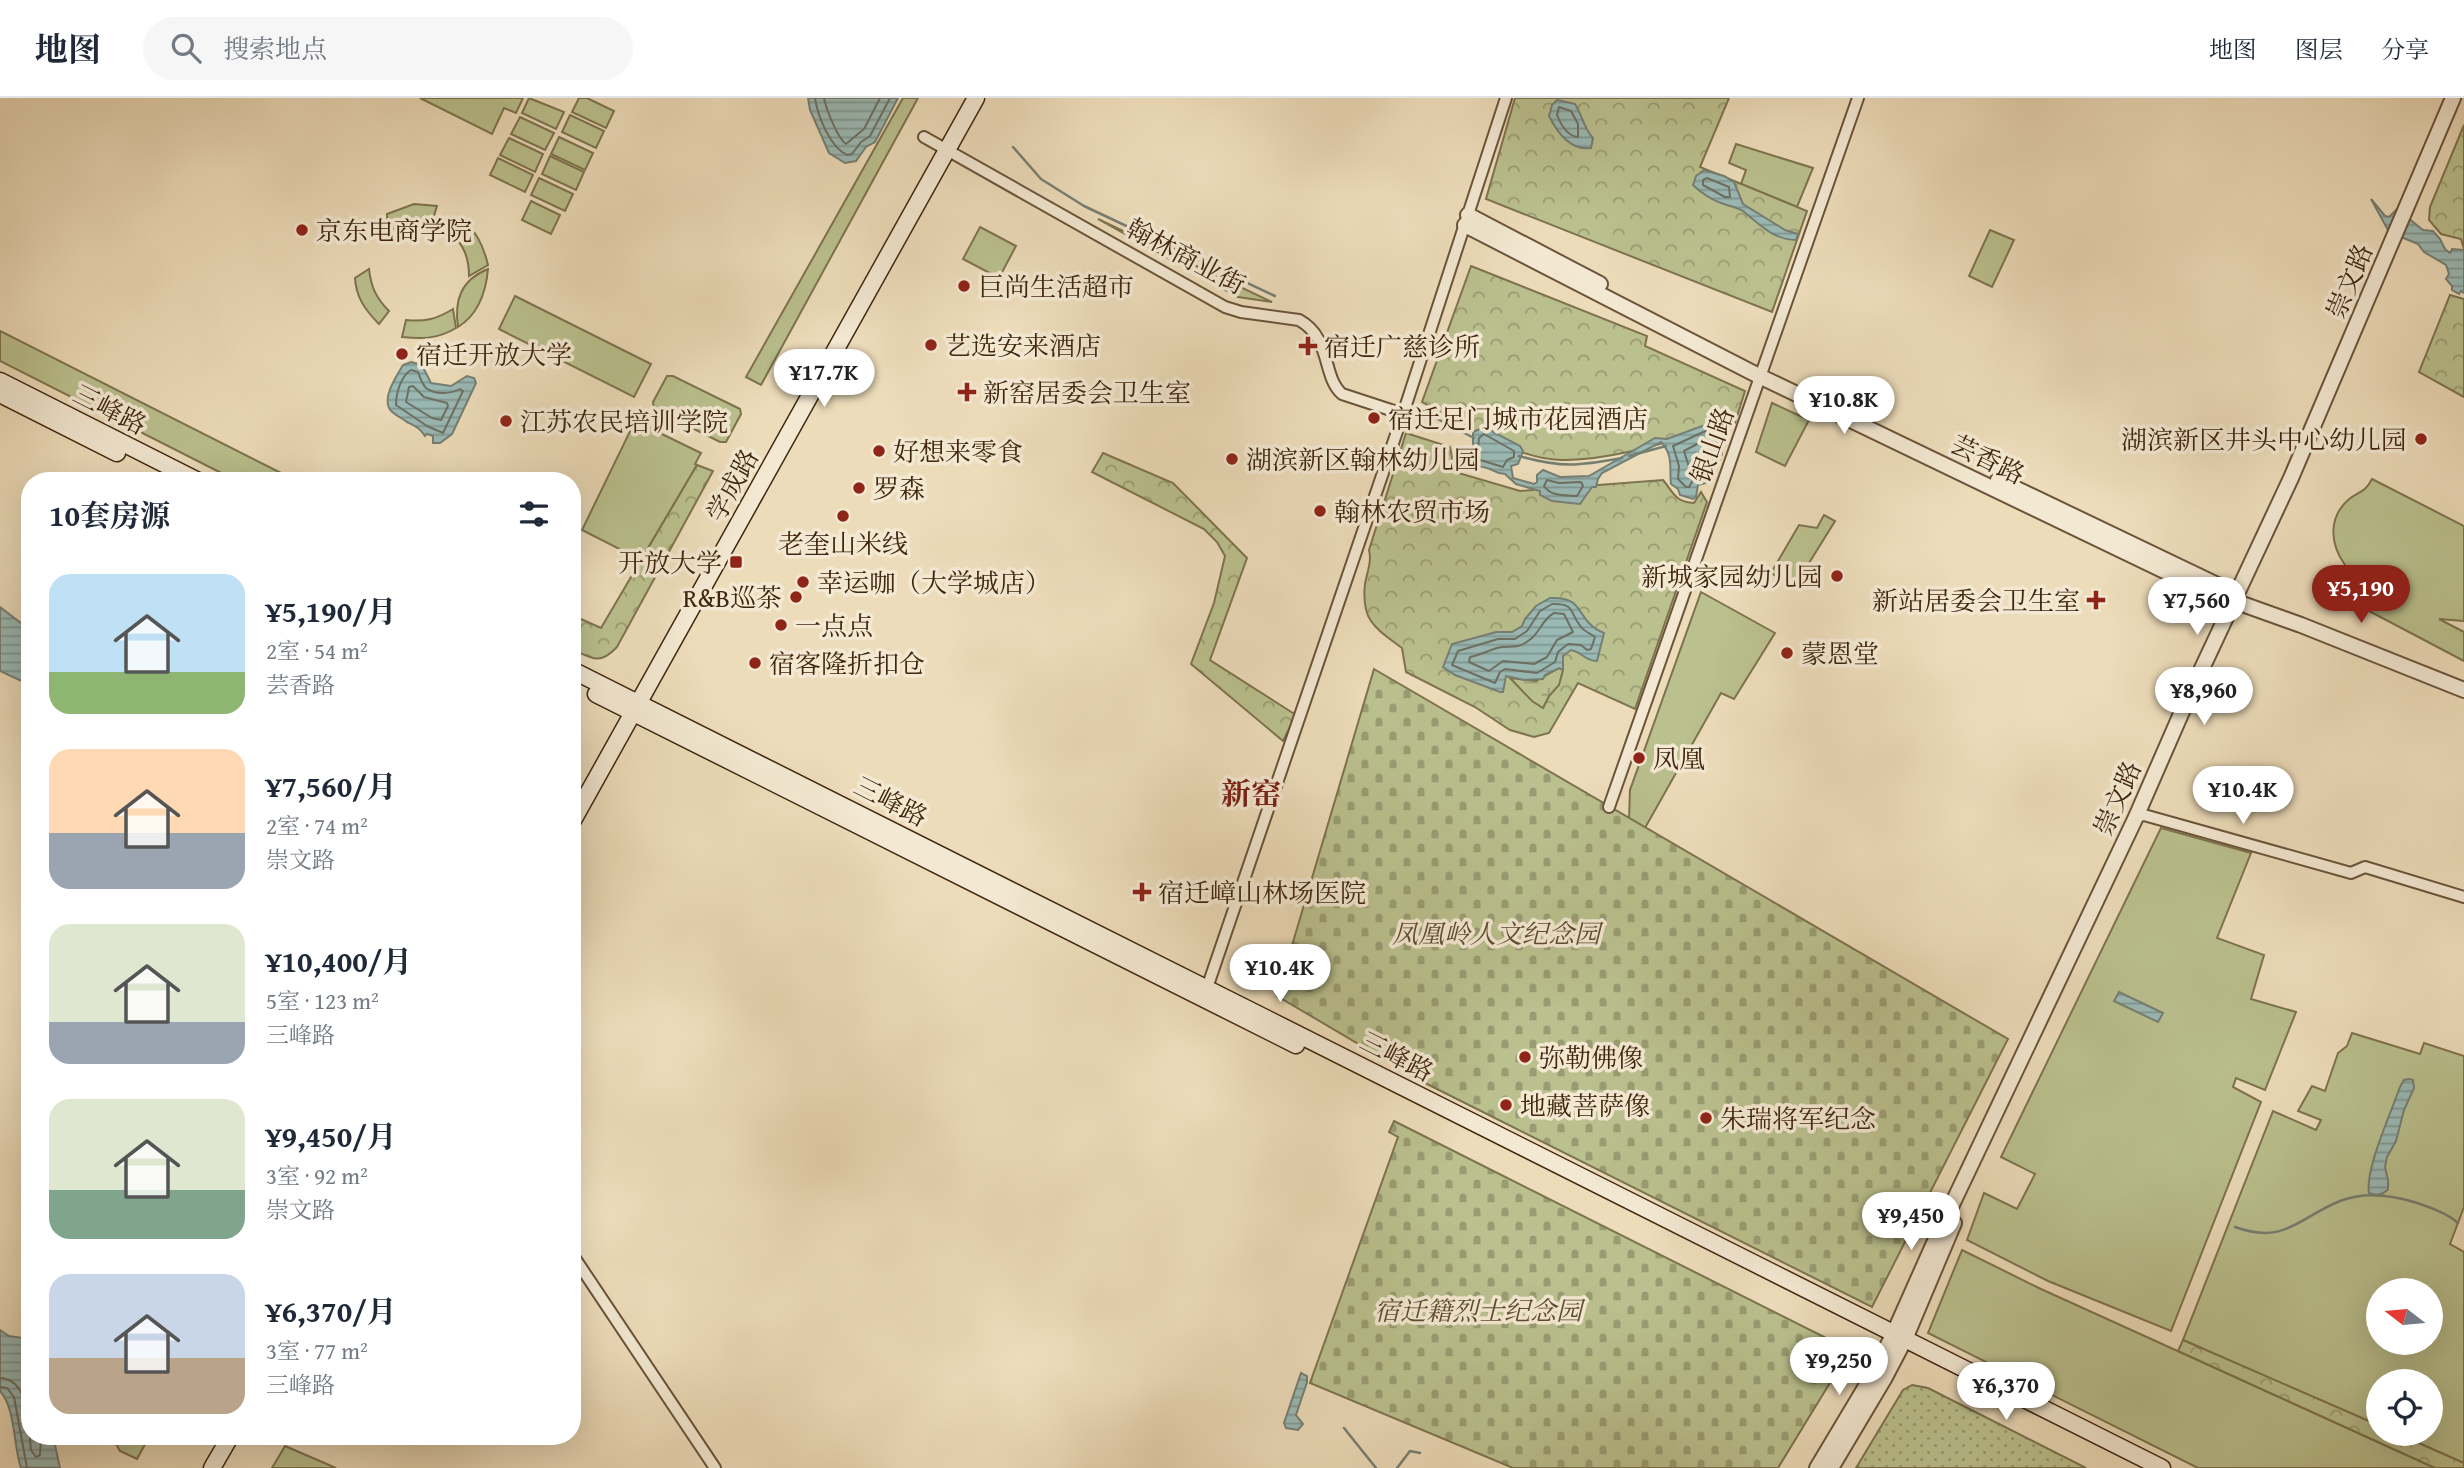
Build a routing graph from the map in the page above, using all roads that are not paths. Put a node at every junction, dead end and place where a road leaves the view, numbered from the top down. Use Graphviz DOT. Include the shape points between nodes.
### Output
graph roads {
  1 [pos="966,98"];
  2 [pos="976,98"];
  3 [pos="1506,98"];
  4 [pos="1858,98"];
  5 [pos="2454,98"];
  6 [pos="2463,98"];
  7 [pos="924,137"];
  8 [pos="943,148"];
  9 [pos="1466,220"];
  10 [pos="1762,372"];
  11 [pos="0,381"];
  12 [pos="0,394"];
  13 [pos="1404,414"];
  14 [pos="156,472"];
  15 [pos="180,472"];
  16 [pos="2239,599"];
  17 [pos="581,675"];
  18 [pos="581,685"];
  19 [pos="2464,688"];
  20 [pos="632,705"];
  21 [pos="581,787"];
  22 [pos="581,804"];
  23 [pos="1609,807"];
  24 [pos="2140,816"];
  25 [pos="2464,897"];
  26 [pos="1207,988"];
  27 [pos="581,1267"];
  28 [pos="1897,1341"];
  29 [pos="213,1445"];
  30 [pos="225,1445"];
  31 [pos="200,1468"];
  32 [pos="212,1468"];
  33 [pos="715,1468"];
  34 [pos="1817,1468"];
  35 [pos="1831,1468"];
  36 [pos="2139,1468"];
  37 [pos="2162,1468"];
  1 -- 8 [label="main road, 学成路"];
  2 -- 8 [label="main road, 学成路"];
  3 -- 9 [label="street"];
  4 -- 10 [label="street, 银山路"];
  5 -- 16 [label="street, 崇文路"];
  6 -- 16 [label="street, 崇文路" via="2342,381"];
  7 -- 8 [label="street, 翰林商业街"];
  8 -- 13 [label="street, 翰林商业街" via="1225,307 1308,324 1342,394"];
  8 -- 20 [label="main road, 学成路"];
  9 -- 10 [label="street, 芸香路"];
  9 -- 13 [label="street"];
  10 -- 16 [label="street, 芸香路"];
  10 -- 23 [label="street, 银山路"];
  11 -- 15 [label="main road, 三峰路"];
  12 -- 14 [label="main road, 三峰路"];
  13 -- 26 [label="street"];
  16 -- 19 [label="street, 芸香路"];
  16 -- 24 [label="street, 崇文路"];
  17 -- 20 [label="main road, 三峰路"];
  18 -- 20 [label="main road, 三峰路"];
  20 -- 21 [label="main road, 学成路"];
  20 -- 22 [label="main road, 学成路"];
  20 -- 26 [label="main road, 三峰路"];
  20 -- 28 [label="main road, 三峰路"];
  24 -- 25 [label="street" via="2351,873 2365,867"];
  24 -- 28 [label="street, 崇文路"];
  26 -- 28 [label="main road, 三峰路"];
  27 -- 33 [label="street"];
  28 -- 34 [label="street, 崇文路"];
  28 -- 35 [label="street, 崇文路"];
  28 -- 36 [label="main road, 三峰路"];
  28 -- 37 [label="main road, 三峰路"];
  29 -- 31 [label="main road"];
  30 -- 32 [label="main road"];
}
